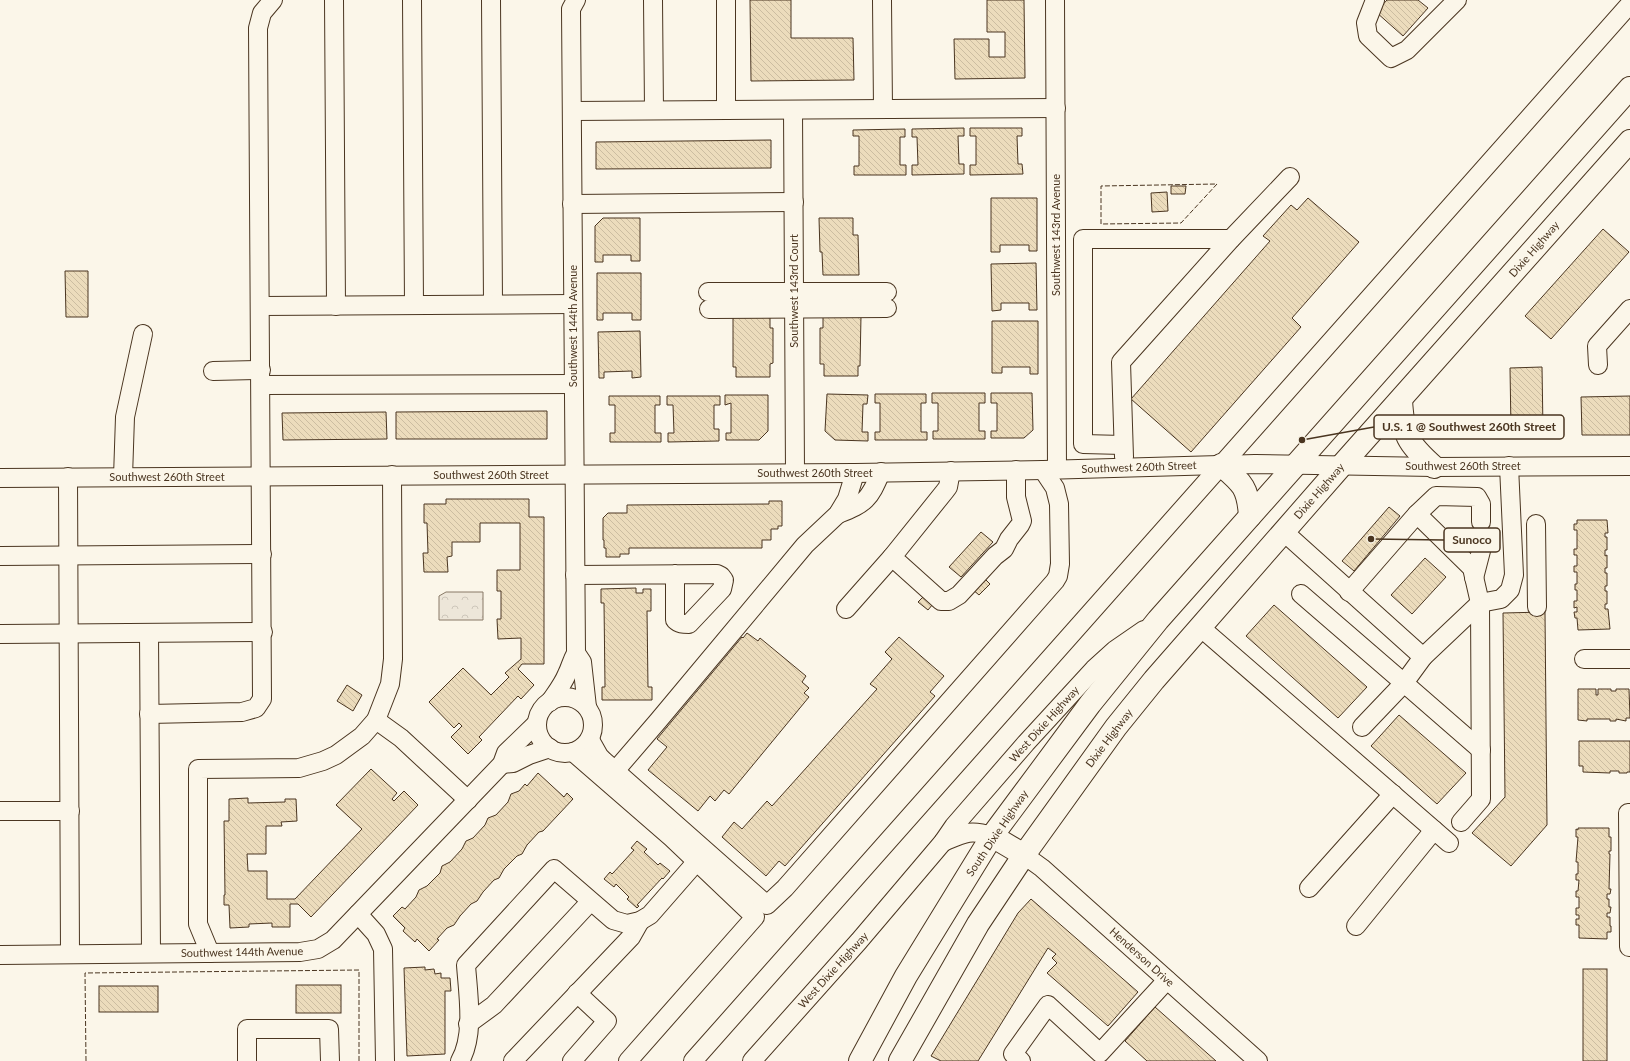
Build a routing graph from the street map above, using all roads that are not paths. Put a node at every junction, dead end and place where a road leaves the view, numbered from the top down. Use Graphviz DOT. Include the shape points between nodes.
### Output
graph roads {
  1 [pos="273,0"];
  2 [pos="334,0"];
  3 [pos="412,0"];
  4 [pos="491,0"];
  5 [pos="653,0"];
  6 [pos="726,0"];
  7 [pos="1055,0"];
  8 [pos="1375,0"];
  9 [pos="1457,0"];
  10 [pos="882,1"];
  11 [pos="571,3"];
  12 [pos="1630,4"];
  13 [pos="1630,88"];
  14 [pos="1056,108"];
  15 [pos="883,109"];
  16 [pos="654,110"];
  17 [pos="726,110"];
  18 [pos="793,110"];
  19 [pos="572,111"];
  20 [pos="1630,141"];
  21 [pos="1290,177"];
  22 [pos="794,202"];
  23 [pos="572,204"];
  24 [pos="1231,239"];
  25 [pos="794,300"];
  26 [pos="887,300"];
  27 [pos="709,301"];
  28 [pos="493,304"];
  29 [pos="573,304"];
  30 [pos="414,305"];
  31 [pos="261,306"];
  32 [pos="336,306"];
  33 [pos="1630,309"];
  34 [pos="143,334"];
  35 [pos="1598,365"];
  36 [pos="213,371"];
  37 [pos="261,378"];
  38 [pos="574,384"];
  39 [pos="1401,400"];
  40 [pos="1123,446"];
  41 [pos="1296,464"];
  42 [pos="1221,465"];
  43 [pos="1342,465"];
  44 [pos="1509,466"];
  45 [pos="1630,466"];
  46 [pos="1434,467"];
  47 [pos="1124,468"];
  48 [pos="1016,470"];
  49 [pos="1050,470"];
  50 [pos="951,471"];
  51 [pos="881,472"];
  52 [pos="795,473"];
  53 [pos="855,473"];
  54 [pos="574,474"];
  55 [pos="392,475"];
  56 [pos="261,476"];
  57 [pos="68,477"];
  58 [pos="123,477"];
  59 [pos="0,478"];
  60 [pos="838,514"];
  61 [pos="1417,514"];
  62 [pos="1250,516"];
  63 [pos="1482,522"];
  64 [pos="1536,524"];
  65 [pos="1284,532"];
  66 [pos="1482,547"];
  67 [pos="262,554"];
  68 [pos="0,556"];
  69 [pos="68,556"];
  70 [pos="892,557"];
  71 [pos="1513,562"];
  72 [pos="1537,562"];
  73 [pos="675,574"];
  74 [pos="575,575"];
  75 [pos="1474,578"];
  76 [pos="1349,592"];
  77 [pos="1301,594"];
  78 [pos="1480,603"];
  79 [pos="1537,607"];
  80 [pos="846,609"];
  81 [pos="1158,620"];
  82 [pos="1200,627"];
  83 [pos="263,632"];
  84 [pos="149,633"];
  85 [pos="0,634"];
  86 [pos="69,634"];
  87 [pos="576,654"];
  88 [pos="1423,658"];
  89 [pos="1584,659"];
  90 [pos="1630,659"];
  91 [pos="1404,683"];
  92 [pos="550,702"];
  93 [pos="588,707"];
  94 [pos="149,714"];
  95 [pos="376,720"];
  96 [pos="537,723"];
  97 [pos="1362,727"];
  98 [pos="590,740"];
  99 [pos="550,748"];
  100 [pos="1481,750"];
  101 [pos="574,752"];
  102 [pos="502,764"];
  103 [pos="615,771"];
  104 [pos="1393,794"];
  105 [pos="468,800"];
  106 [pos="70,810"];
  107 [pos="0,811"];
  108 [pos="1630,813"];
  109 [pos="1461,822"];
  110 [pos="1434,830"];
  111 [pos="992,836"];
  112 [pos="943,842"];
  113 [pos="1449,843"];
  114 [pos="1024,855"];
  115 [pos="701,856"];
  116 [pos="1309,888"];
  117 [pos="590,902"];
  118 [pos="761,911"];
  119 [pos="358,914"];
  120 [pos="640,921"];
  121 [pos="1356,926"];
  122 [pos="1629,947"];
  123 [pos="210,953"];
  124 [pos="70,954"];
  125 [pos="151,954"];
  126 [pos="0,955"];
  127 [pos="1167,980"];
  128 [pos="577,993"];
  129 [pos="468,1024"];
  130 [pos="1105,1057"];
  131 [pos="247,1061"];
  132 [pos="330,1061"];
  133 [pos="385,1061"];
  134 [pos="460,1061"];
  135 [pos="513,1061"];
  136 [pos="572,1061"];
  137 [pos="628,1061"];
  138 [pos="693,1061"];
  139 [pos="752,1061"];
  140 [pos="860,1061"];
  141 [pos="900,1061"];
  142 [pos="1021,1061"];
  143 [pos="1258,1061"];
  1 -- 31 [label="street" via="262,13 258,28"];
  2 -- 32 [label="street"];
  3 -- 30 [label="street"];
  4 -- 28 [label="street"];
  5 -- 16 [label="street"];
  6 -- 17 [label="street"];
  7 -- 14 [label="street, Southwest 143rd Avenue"];
  8 -- 9 [label="street" via="1366,23 1368,36 1390,58 1407,50"];
  10 -- 15 [label="street"];
  11 -- 19 [label="street, Southwest 144th Avenue"];
  12 -- 42 [label="street"];
  13 -- 41 [label="highway"];
  14 -- 15 [label="street"];
  14 -- 49 [label="street, Southwest 143rd Avenue"];
  15 -- 18 [label="street"];
  16 -- 17 [label="street"];
  16 -- 19 [label="street"];
  17 -- 18 [label="street"];
  18 -- 22 [label="street, Southwest 143rd Court"];
  19 -- 23 [label="street, Southwest 144th Avenue"];
  20 -- 39 [label="highway, Dixie Highway"];
  21 -- 24 [label="street"];
  22 -- 23 [label="street"];
  22 -- 25 [label="street, Southwest 143rd Court"];
  23 -- 29 [label="street, Southwest 144th Avenue"];
  24 -- 40 [label="street" via="1121,362"];
  24 -- 40 [label="street" via="1083,239 1083,444"];
  25 -- 26 [label="street"];
  25 -- 27 [label="street"];
  25 -- 52 [label="street, Southwest 143rd Court"];
  28 -- 29 [label="street"];
  28 -- 30 [label="street"];
  29 -- 38 [label="street, Southwest 144th Avenue"];
  30 -- 32 [label="street"];
  31 -- 32 [label="street"];
  31 -- 37 [label="street"];
  33 -- 35 [label="street" via="1597,346"];
  34 -- 58 [label="street" via="125,417"];
  36 -- 37 [label="street"];
  37 -- 38 [label="street"];
  37 -- 56 [label="street"];
  38 -- 54 [label="street, Southwest 144th Avenue"];
  39 -- 43 [label="highway, Dixie Highway"];
  39 -- 46 [label="highway" via="1402,422 1407,438 1416,451"];
  40 -- 47 [label="street"];
  41 -- 42 [label="street, Southwest 260th Street"];
  41 -- 43 [label="street, Southwest 260th Street"];
  41 -- 62 [label="highway"];
  42 -- 47 [label="street, Southwest 260th Street"];
  42 -- 62 [label="highway" via="1245,489"];
  42 -- 138 [label="street"];
  43 -- 46 [label="street, Southwest 260th Street"];
  43 -- 65 [label="highway, Dixie Highway"];
  44 -- 45 [label="street, Southwest 260th Street"];
  44 -- 46 [label="street, Southwest 260th Street"];
  44 -- 71 [label="street"];
  47 -- 49 [label="street, Southwest 260th Street"];
  48 -- 49 [label="street, Southwest 260th Street"];
  48 -- 50 [label="street, Southwest 260th Street"];
  48 -- 70 [label="street" via="1016,497 1022,521 1004,549 959,595 949,601 941,601"];
  49 -- 118 [label="street" via="1059,500 1060,559 1055,581 785,888"];
  50 -- 51 [label="street, Southwest 260th Street"];
  50 -- 70 [label="street" via="948,487"];
  51 -- 53 [label="street, Southwest 260th Street"];
  51 -- 60 [label="street" via="872,494 855,508"];
  52 -- 53 [label="street, Southwest 260th Street"];
  52 -- 54 [label="street, Southwest 260th Street"];
  53 -- 60 [label="street" via="847,499"];
  54 -- 55 [label="street, Southwest 260th Street"];
  54 -- 74 [label="street, Southwest 144th Avenue"];
  55 -- 56 [label="street, Southwest 260th Street"];
  55 -- 95 [label="street" via="393,659 390,684"];
  56 -- 58 [label="street, Southwest 260th Street"];
  56 -- 67 [label="street"];
  57 -- 58 [label="street, Southwest 260th Street"];
  57 -- 59 [label="street, Southwest 260th Street"];
  57 -- 69 [label="street"];
  60 -- 103 [label="street" via="804,545"];
  61 -- 63 [label="street" via="1436,496 1477,497 1482,504"];
  61 -- 75 [label="street" via="1472,568"];
  61 -- 76 [label="street"];
  62 -- 81 [label="highway"];
  64 -- 72 [label="street"];
  65 -- 76 [label="street"];
  65 -- 82 [label="highway, Dixie Highway"];
  66 -- 75 [label="street"];
  67 -- 69 [label="street"];
  67 -- 83 [label="street"];
  68 -- 69 [label="street"];
  69 -- 86 [label="street"];
  70 -- 80 [label="street"];
  71 -- 72 [label="street"];
  71 -- 78 [label="street" via="1514,575 1510,590 1501,599"];
  72 -- 79 [label="street"];
  73 -- 74 [label="street"];
  74 -- 87 [label="street, Southwest 144th Avenue"];
  75 -- 78 [label="street"];
  76 -- 88 [label="street"];
  77 -- 91 [label="street"];
  78 -- 88 [label="street"];
  78 -- 100 [label="street"];
  81 -- 111 [label="highway, South Dixie Highway" via="1101,690"];
  81 -- 112 [label="street, West Dixie Highway" via="1115,650 1094,670 1020,749"];
  82 -- 104 [label="street"];
  82 -- 114 [label="highway, Dixie Highway" via="1116,726"];
  83 -- 84 [label="street"];
  83 -- 94 [label="street" via="262,699 256,708 242,712"];
  84 -- 86 [label="street"];
  84 -- 94 [label="street"];
  85 -- 86 [label="street"];
  86 -- 106 [label="street"];
  87 -- 92 [label="street, Southwest 144th Avenue" via="564,682"];
  87 -- 93 [label="street, Southwest 144th Avenue" via="582,662"];
  88 -- 91 [label="street"];
  89 -- 90 [label="street"];
  91 -- 97 [label="street"];
  91 -- 100 [label="street"];
  92 -- 93 [label="street" via="566,697"];
  92 -- 96 [label="street" via="539,715"];
  93 -- 98 [label="street" via="594,723"];
  94 -- 125 [label="street"];
  95 -- 105 [label="street" via="401,738"];
  95 -- 123 [label="street" via="362,736 341,751 311,765 287,769 198,769 198,924"];
  96 -- 99 [label="street" via="540,737"];
  96 -- 102 [label="street, Southwest 144th Avenue" via="506,753"];
  98 -- 101 [label="street"];
  98 -- 103 [label="street" via="599,756"];
  99 -- 101 [label="street" via="565,754"];
  99 -- 102 [label="street" via="513,763"];
  100 -- 109 [label="street" via="1481,798"];
  101 -- 115 [label="street"];
  102 -- 105 [label="street, Southwest 144th Avenue"];
  103 -- 115 [label="street"];
  104 -- 110 [label="street"];
  104 -- 116 [label="street"];
  105 -- 119 [label="street, Southwest 144th Avenue"];
  106 -- 107 [label="street"];
  106 -- 124 [label="street"];
  108 -- 122 [label="street"];
  110 -- 113 [label="street"];
  110 -- 121 [label="street"];
  111 -- 112 [label="street, West Dixie Highway" via="969,832"];
  111 -- 114 [label="highway"];
  111 -- 140 [label="highway, South Dixie Highway" via="906,976"];
  112 -- 139 [label="street, West Dixie Highway"];
  114 -- 127 [label="street, Henderson Drive" via="1042,868"];
  114 -- 141 [label="highway" via="978,924"];
  115 -- 118 [label="street"];
  115 -- 120 [label="street" via="650,915"];
  117 -- 120 [label="street" via="613,920 627,924"];
  117 -- 129 [label="street" via="494,1005"];
  117 -- 129 [label="street" via="554,869 466,965"];
  118 -- 137 [label="street"];
  119 -- 123 [label="street, Southwest 144th Avenue" via="333,940 318,950"];
  119 -- 133 [label="street" via="376,934 383,950"];
  120 -- 128 [label="street" via="631,937"];
  123 -- 125 [label="street, Southwest 144th Avenue"];
  124 -- 125 [label="street, Southwest 144th Avenue"];
  124 -- 126 [label="street, Southwest 144th Avenue"];
  127 -- 130 [label="street"];
  127 -- 143 [label="street, Henderson Drive"];
  128 -- 135 [label="street"];
  128 -- 136 [label="street" via="607,1021"];
  129 -- 134 [label="street" via="467,1045"];
  130 -- 142 [label="street" via="1048,1005 1013,1054"];
  131 -- 132 [label="street" via="247,1029 329,1029"];
}
